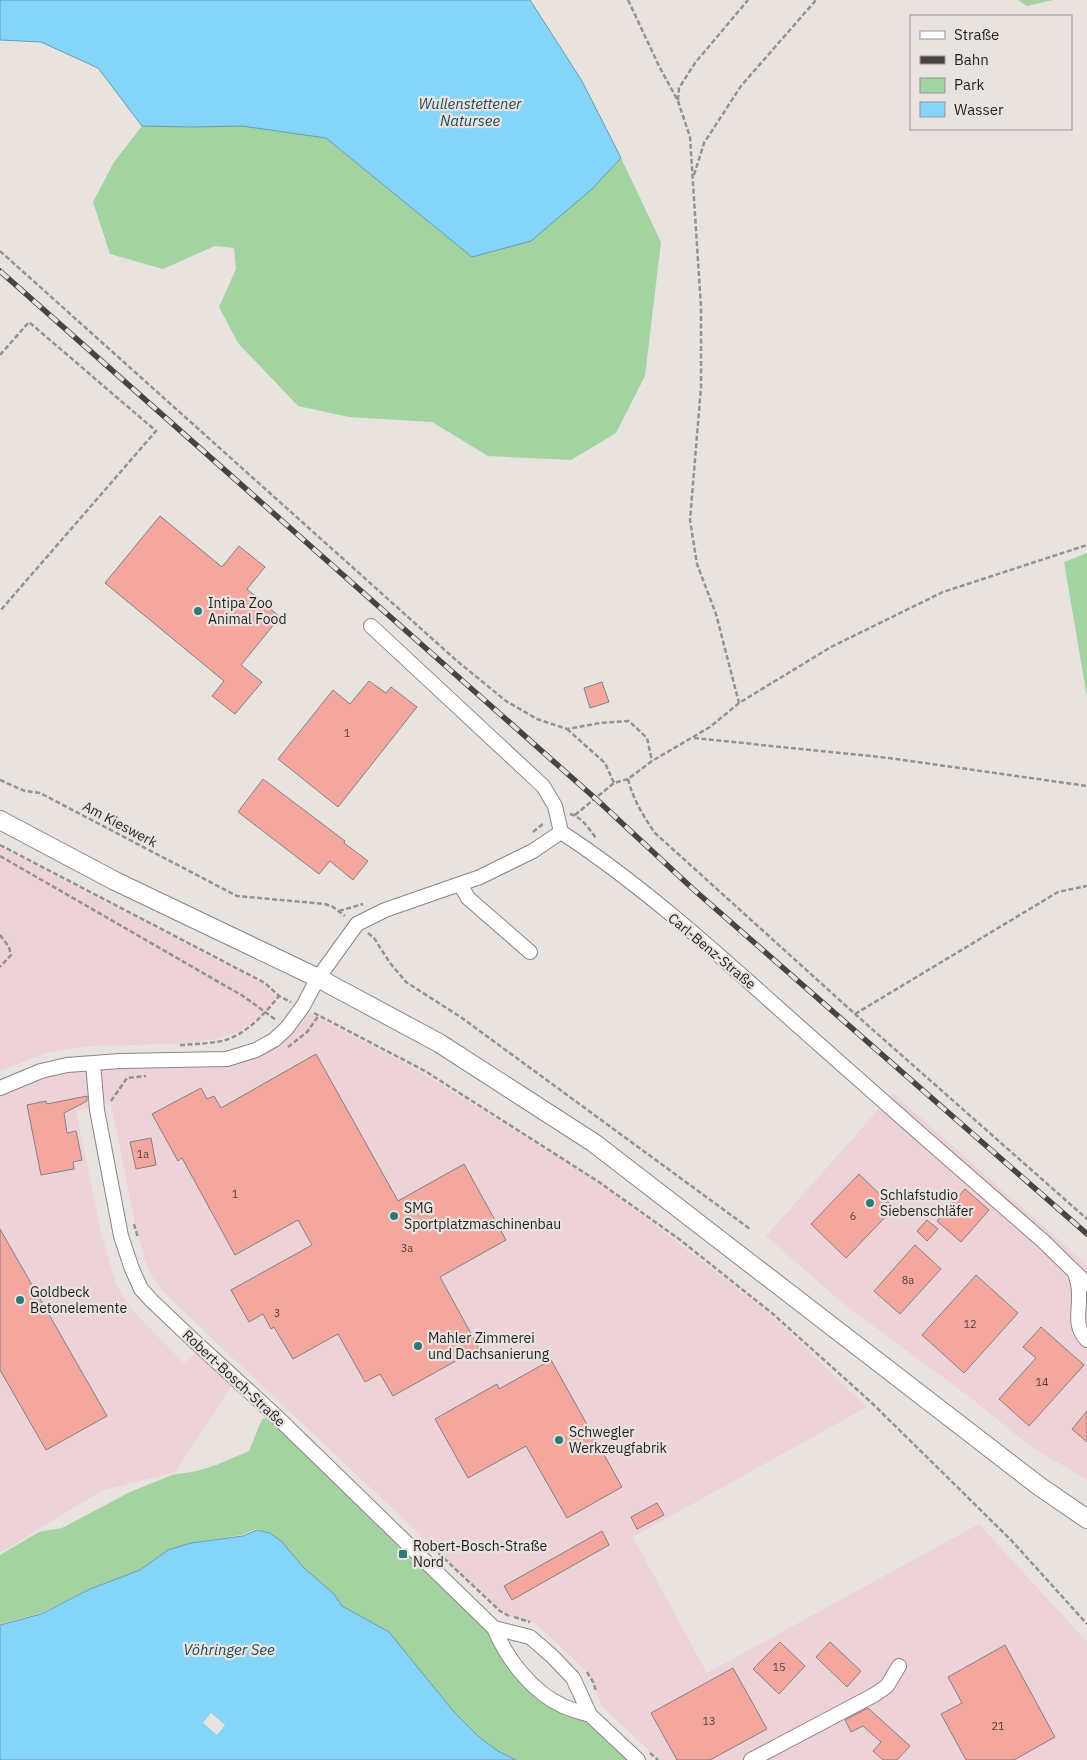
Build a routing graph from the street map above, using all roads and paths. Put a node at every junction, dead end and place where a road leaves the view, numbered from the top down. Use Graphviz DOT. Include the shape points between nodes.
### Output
graph roads {
  1 [pos="628,0"];
  2 [pos="748,0"];
  3 [pos="816,0"];
  4 [pos="678,101"];
  5 [pos="693,178"];
  6 [pos="0,251"];
  7 [pos="0,356"];
  8 [pos="1087,545"];
  9 [pos="0,611"];
  10 [pos="371,626"];
  11 [pos="738,703"];
  12 [pos="567,729"];
  13 [pos="692,737"];
  14 [pos="652,761"];
  15 [pos="628,779"];
  16 [pos="0,780"];
  17 [pos="614,783"];
  18 [pos="1087,786"];
  19 [pos="557,815"];
  20 [pos="0,820"];
  21 [pos="561,832"];
  22 [pos="527,838"];
  23 [pos="0,845"];
  24 [pos="0,856"];
  25 [pos="460,884"];
  26 [pos="1087,886"];
  27 [pos="370,902"];
  28 [pos="339,911"];
  29 [pos="357,924"];
  30 [pos="0,935"];
  31 [pos="530,952"];
  32 [pos="0,967"];
  33 [pos="318,978"];
  34 [pos="279,996"];
  35 [pos="303,1006"];
  36 [pos="266,1012"];
  37 [pos="855,1014"];
  38 [pos="319,1015"];
  39 [pos="287,1028"];
  40 [pos="173,1045"];
  41 [pos="284,1050"];
  42 [pos="92,1063"];
  43 [pos="154,1075"];
  44 [pos="0,1088"];
  45 [pos="111,1109"];
  46 [pos="133,1218"];
  47 [pos="1087,1219"];
  48 [pos="750,1229"];
  49 [pos="140,1246"];
  50 [pos="1075,1272"];
  51 [pos="1087,1284"];
  52 [pos="1087,1340"];
  53 [pos="1087,1519"];
  54 [pos="433,1548"];
  55 [pos="535,1624"];
  56 [pos="1087,1624"];
  57 [pos="494,1628"];
  58 [pos="899,1666"];
  59 [pos="586,1672"];
  60 [pos="597,1698"];
  61 [pos="590,1715"];
  62 [pos="649,1752"];
  63 [pos="638,1760"];
  64 [pos="658,1760"];
  65 [pos="752,1760"];
  1 -- 4 [label="path"];
  2 -- 4 [label="path" via="695,63 679,88"];
  3 -- 5 [label="path" via="741,86 704,143"];
  4 -- 5 [label="path" via="690,138"];
  5 -- 11 [label="path" via="702,307 701,386 690,520 697,564 716,614"];
  6 -- 12 [label="path" via="457,661 506,701 537,719"];
  7 -- 9 [label="path" via="29,322 156,431"];
  8 -- 11 [label="path" via="943,592 831,647"];
  10 -- 19 [label="street" via="543,786"];
  11 -- 13 [label="path" via="710,727"];
  12 -- 14 [label="path" via="629,722 647,738"];
  12 -- 17 [label="path" via="605,763"];
  13 -- 14 [label="path"];
  13 -- 18 [label="path" via="890,758"];
  14 -- 15 [label="path"];
  15 -- 17 [label="path"];
  15 -- 37 [label="path" via="640,810 655,833"];
  16 -- 28 [label="path, Am Kieswerk" via="25,791 40,793 237,896 324,904"];
  17 -- 19 [label="path" via="574,816"];
  19 -- 21 [label="street"];
  19 -- 22 [label="path"];
  20 -- 33 [label="main road" via="115,881"];
  21 -- 25 [label="street" via="533,850"];
  21 -- 50 [label="street, Carl-Benz-Straße" via="632,883 722,958"];
  23 -- 34 [label="path" via="265,984"];
  24 -- 36 [label="path"];
  25 -- 29 [label="street" via="385,910"];
  25 -- 31 [label="street" via="468,898"];
  26 -- 37 [label="path" via="1058,892"];
  27 -- 28 [label="path"];
  28 -- 29 [label="path, Am Kieswerk"];
  29 -- 33 [label="street"];
  29 -- 48 [label="path, Am Kieswerk" via="374,938 406,982 462,1018"];
  30 -- 32 [label="path" via="11,955"];
  33 -- 35 [label="street"];
  33 -- 53 [label="main road" via="439,1042 594,1143 1039,1486"];
  34 -- 35 [label="path"];
  34 -- 36 [label="path"];
  35 -- 38 [label="path"];
  35 -- 39 [label="street"];
  36 -- 39 [label="path"];
  36 -- 40 [label="path" via="242,1033 218,1042"];
  37 -- 47 [label="path"];
  38 -- 41 [label="path" via="307,1032"];
  38 -- 56 [label="path" via="425,1071 599,1182 686,1245 773,1314 872,1403 1012,1540"];
  39 -- 42 [label="street" via="256,1050 227,1059"];
  42 -- 44 [label="street" via="41,1071"];
  42 -- 57 [label="street, Robert-Bosch-Straße" via="96,1102 121,1236 141,1289"];
  43 -- 45 [label="path" via="127,1078 111,1099"];
  46 -- 49 [label="path"];
  50 -- 51 [label="street, Carl-Benz-Straße"];
  50 -- 52 [label="street" via="1079,1290 1078,1327"];
  54 -- 55 [label="path" via="500,1611"];
  57 -- 61 [label="street, Robert-Bosch-Straße" via="510,1659 528,1679 552,1700"];
  57 -- 61 [label="street, Robert-Bosch-Straße" via="530,1637 552,1656 573,1678"];
  58 -- 65 [label="street" via="887,1686 874,1695"];
  59 -- 60 [label="path" via="593,1682"];
  61 -- 63 [label="street, Robert-Bosch-Straße"];
  62 -- 64 [label="path"];
}
